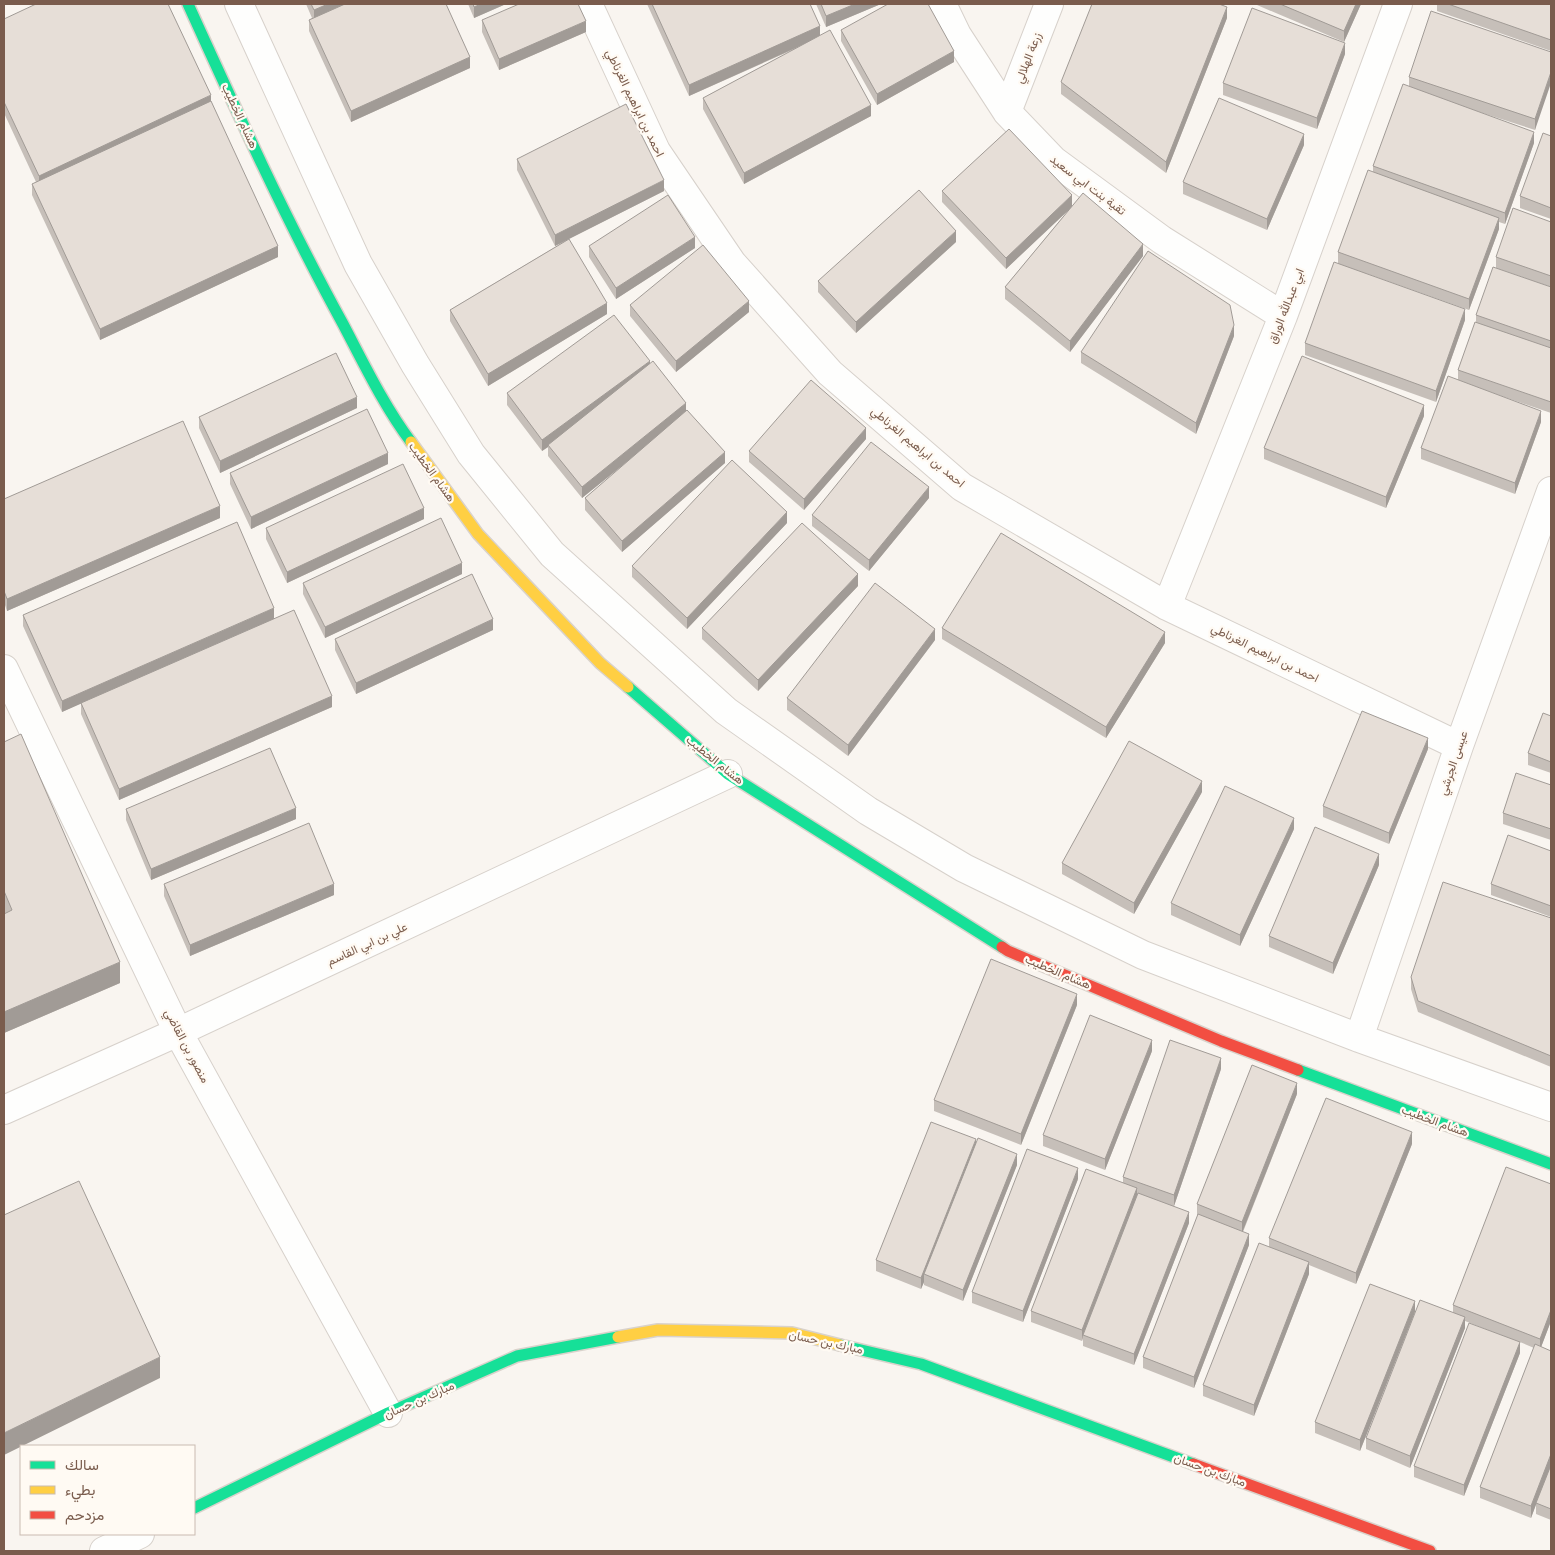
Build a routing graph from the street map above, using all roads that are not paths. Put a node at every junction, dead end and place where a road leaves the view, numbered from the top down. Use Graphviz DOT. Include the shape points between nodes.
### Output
graph roads {
  1 [pos="188,4"];
  2 [pos="239,4"];
  3 [pos="588,4"];
  4 [pos="942,4"];
  5 [pos="1049,4"];
  6 [pos="1398,4"];
  7 [pos="1007,112"];
  8 [pos="1283,316"];
  9 [pos="1551,491"];
  10 [pos="1167,606"];
  11 [pos="4,670"];
  12 [pos="1458,746"];
  13 [pos="728,774"];
  14 [pos="178,1032"];
  15 [pos="1359,1038"];
  16 [pos="1551,1107"];
  17 [pos="4,1110"];
  18 [pos="1551,1164"];
  19 [pos="388,1413"];
  20 [pos="195,1508"];
  21 [pos="138,1535"];
  22 [pos="104,1551"];
  23 [pos="1430,1551"];
  1 -- 13 [label="street, هشام الخطيب" via="321,284 394,419 478,534 600,663"];
  2 -- 15 [label="street" via="358,264 415,364 472,454 552,554 726,711 868,811 964,868 1143,955"];
  3 -- 10 [label="street, احمد بن ابراهيم الغرناطي" via="656,151 732,263 830,373 962,487"];
  4 -- 7 [label="street, تقية بنت ابي سعيد" via="957,35"];
  5 -- 7 [label="street, زرعة الهلالي"];
  6 -- 8 [label="street, ابي عبدالله الوراق"];
  7 -- 8 [label="street, تقية بنت ابي سعيد" via="1053,160 1162,240"];
  8 -- 10 [label="street, ابي عبدالله الوراق"];
  9 -- 12 [label="street, عيسى الجرشي"];
  10 -- 12 [label="street, احمد بن ابراهيم الغرناطي"];
  11 -- 14 [label="street, منصور بن القاضي"];
  12 -- 15 [label="street, عيسى الجرشي"];
  13 -- 14 [label="street, علي بن ابي القاسم"];
  13 -- 18 [label="street, هشام الخطيب" via="1008,951 1221,1041"];
  14 -- 17 [label="street, علي بن ابي القاسم"];
  14 -- 19 [label="street, منصور بن القاضي"];
  15 -- 16 [label="street"];
  19 -- 20 [label="street, مبارك بن حسان"];
  19 -- 23 [label="street, مبارك بن حسان" via="517,1356 658,1330 792,1333 921,1364"];
  21 -- 22 [label="street"];
}
